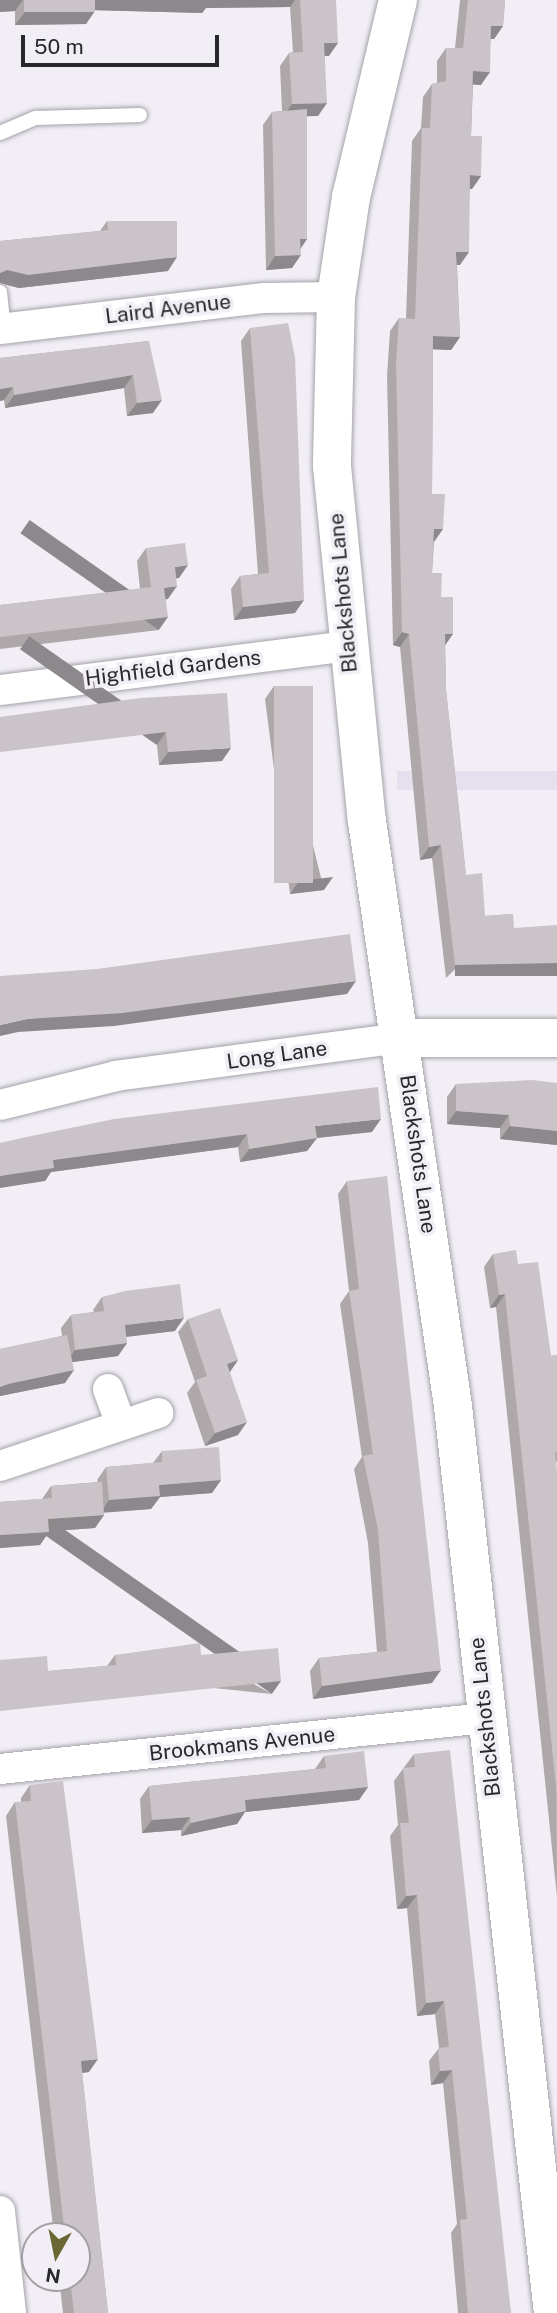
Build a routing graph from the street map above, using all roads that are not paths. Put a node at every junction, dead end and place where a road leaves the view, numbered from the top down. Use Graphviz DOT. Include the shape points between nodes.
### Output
graph roads {
  1 [pos="398,0"];
  2 [pos="140,115"];
  3 [pos="0,133"];
  4 [pos="0,292"];
  5 [pos="336,297"];
  6 [pos="2,329"];
  7 [pos="346,646"];
  8 [pos="0,690"];
  9 [pos="401,1038"];
  10 [pos="557,1038"];
  11 [pos="0,1105"];
  12 [pos="108,1389"];
  13 [pos="158,1413"];
  14 [pos="121,1426"];
  15 [pos="0,1466"];
  16 [pos="485,1718"];
  17 [pos="0,1769"];
  18 [pos="0,2211"];
  19 [pos="550,2232"];
  20 [pos="11,2313"];
  21 [pos="553,2313"];
  1 -- 5 [label="street, Blackshots Lane" via="351,197"];
  2 -- 3 [label="lane" via="36,118"];
  4 -- 6 [label="lane"];
  5 -- 6 [label="street, Laird Avenue" via="264,298"];
  5 -- 7 [label="street, Blackshots Lane" via="332,466"];
  7 -- 8 [label="street, Highfield Gardens"];
  7 -- 9 [label="street, Blackshots Lane"];
  9 -- 10 [label="street, Long Lane"];
  9 -- 11 [label="street, Long Lane" via="116,1076"];
  9 -- 16 [label="street, Blackshots Lane" via="453,1406"];
  12 -- 14 [label="street"];
  13 -- 14 [label="street"];
  14 -- 15 [label="street"];
  16 -- 17 [label="street, Brookmans Avenue"];
  16 -- 19 [label="street, Blackshots Lane"];
  18 -- 20 [label="street"];
  19 -- 21 [label="street, Blackshots Lane"];
}
